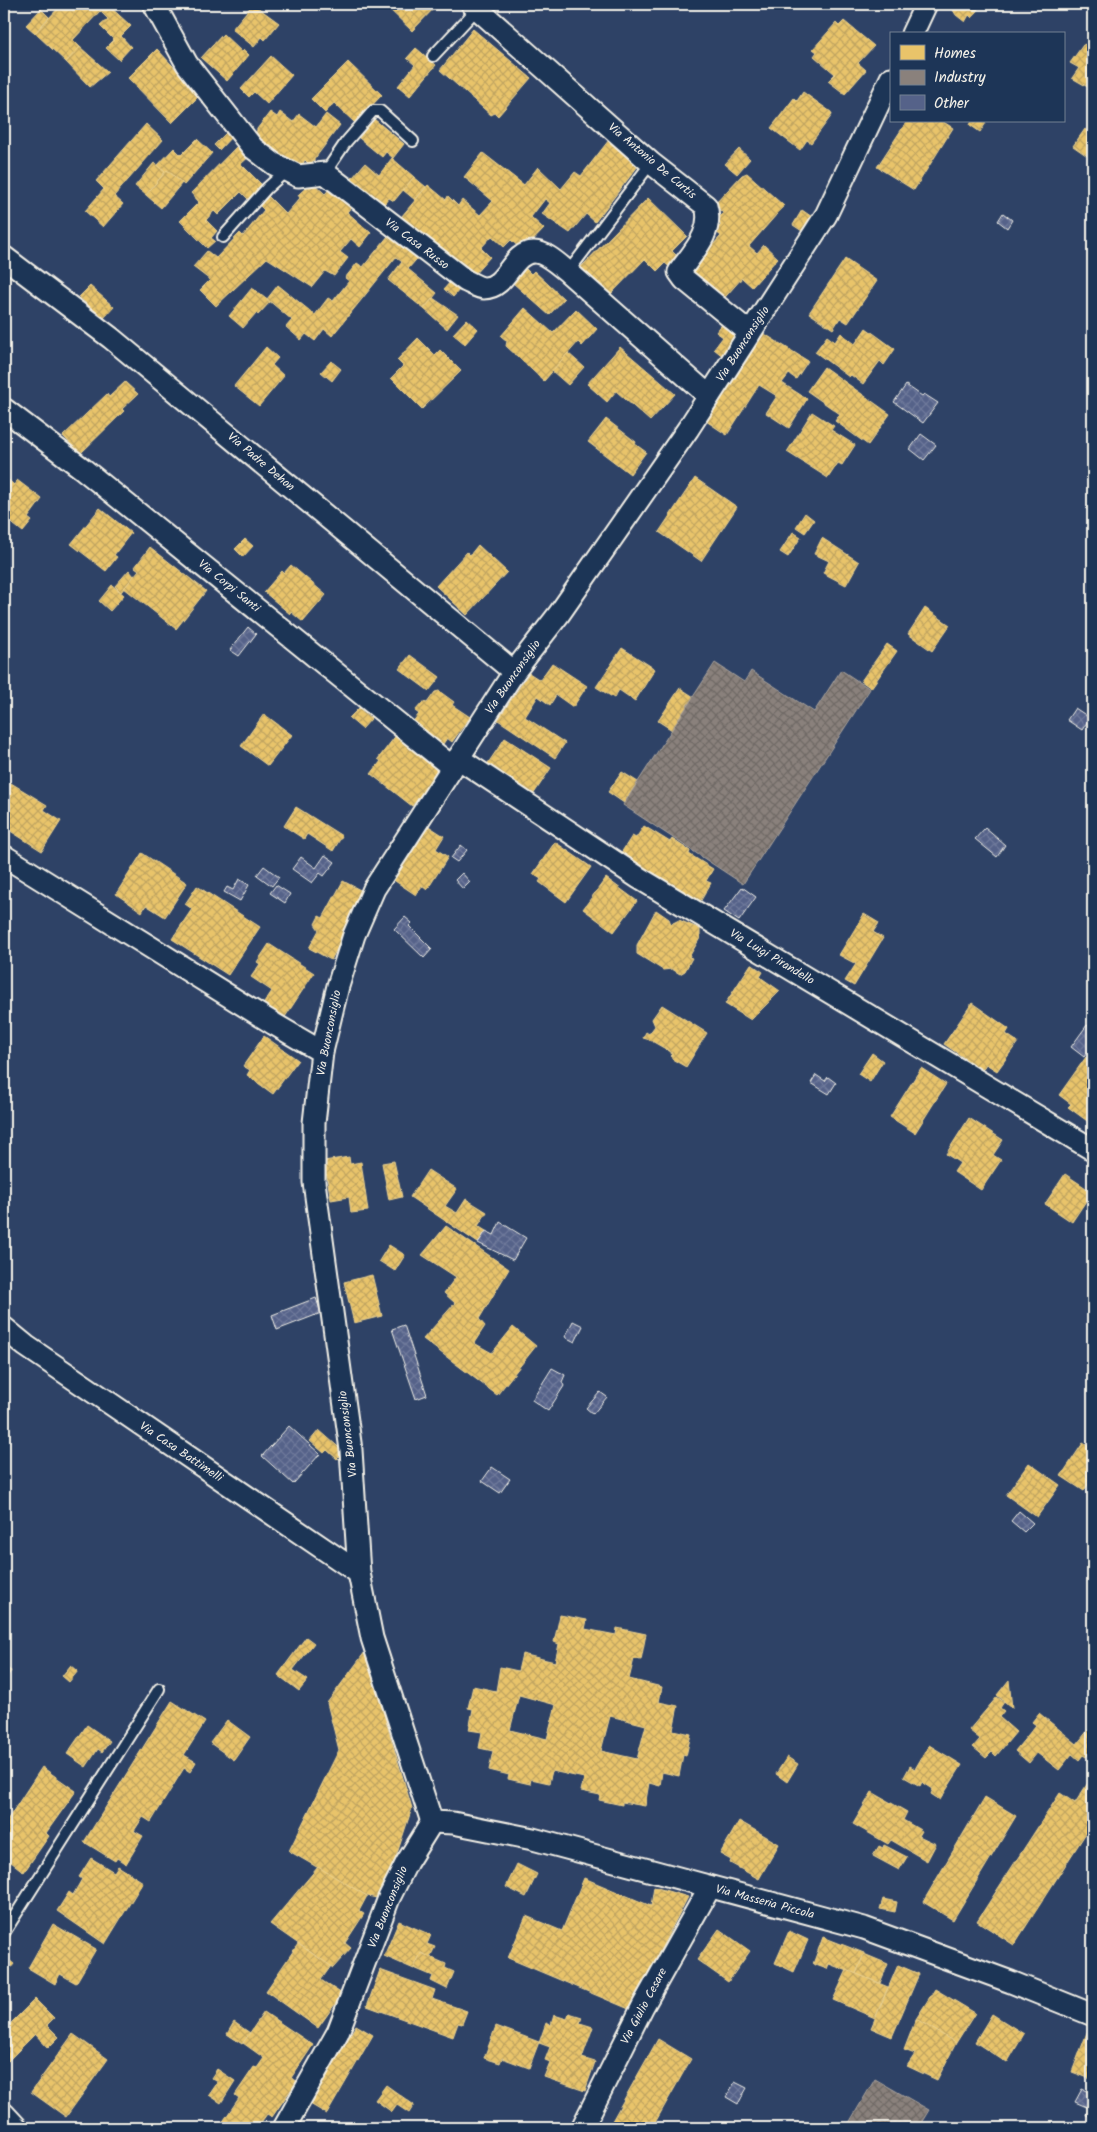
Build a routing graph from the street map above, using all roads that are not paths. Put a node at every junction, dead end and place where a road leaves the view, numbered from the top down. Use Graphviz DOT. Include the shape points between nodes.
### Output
graph roads {
  1 [pos="154,4"];
  2 [pos="926,4"];
  3 [pos="474,6"];
  4 [pos="913,32"];
  5 [pos="433,56"];
  6 [pos="890,80"];
  7 [pos="412,141"];
  8 [pos="651,163"];
  9 [pos="286,171"];
  10 [pos="325,173"];
  11 [pos="223,237"];
  12 [pos="4,257"];
  13 [pos="568,272"];
  14 [pos="750,333"];
  15 [pos="708,396"];
  16 [pos="4,409"];
  17 [pos="514,672"];
  18 [pos="455,763"];
  19 [pos="4,856"];
  20 [pos="322,1052"];
  21 [pos="1090,1148"];
  22 [pos="4,1328"];
  23 [pos="360,1573"];
  24 [pos="159,1689"];
  25 [pos="432,1822"];
  26 [pos="710,1887"];
  27 [pos="4,1933"];
  28 [pos="1091,2015"];
  29 [pos="4,2114"];
  30 [pos="18,2128"];
  31 [pos="284,2128"];
  32 [pos="582,2128"];
  1 -- 9 [label="street" via="187,64 253,148"];
  2 -- 4 [label="street"];
  3 -- 5 [label="lane"];
  3 -- 8 [label="street, Via Antonio De Curtis"];
  6 -- 14 [label="street, Via Buonconsiglio" via="826,215"];
  7 -- 10 [label="lane" via="380,111 373,111"];
  8 -- 13 [label="lane"];
  8 -- 14 [label="street, Via Antonio De Curtis" via="706,206 707,232 679,272"];
  9 -- 10 [label="street" via="298,176"];
  9 -- 11 [label="lane"];
  10 -- 13 [label="street, Via Casa Russo" via="466,281 483,288 496,285 523,255 534,252 546,256"];
  12 -- 17 [label="street, Via Padre Dehon" via="111,338"];
  13 -- 15 [label="street, Via Casa Russo"];
  14 -- 15 [label="street, Via Buonconsiglio"];
  15 -- 17 [label="street, Via Buonconsiglio" via="559,614"];
  16 -- 18 [label="street, Via Corpi Santi"];
  17 -- 18 [label="street, Via Buonconsiglio"];
  18 -- 20 [label="street, Via Buonconsiglio" via="374,889 354,934"];
  18 -- 21 [label="street, Via Luigi Pirandello" via="639,878"];
  19 -- 20 [label="street"];
  20 -- 23 [label="street, Via Buonconsiglio" via="314,1122 314,1182 351,1450"];
  22 -- 23 [label="street, Via Casa Battimelli" via="34,1352"];
  23 -- 25 [label="street, Via Buonconsiglio" via="372,1638"];
  24 -- 27 [label="lane"];
  25 -- 26 [label="street, Via Masseria Piccola" via="453,1822 533,1839"];
  25 -- 31 [label="street, Via Buonconsiglio" via="406,1862 389,1898 338,2032"];
  26 -- 28 [label="street, Via Masseria Piccola" via="864,1928"];
  26 -- 32 [label="street, Via Giulio Cesare" via="643,2006"];
  29 -- 30 [label="street"];
}
